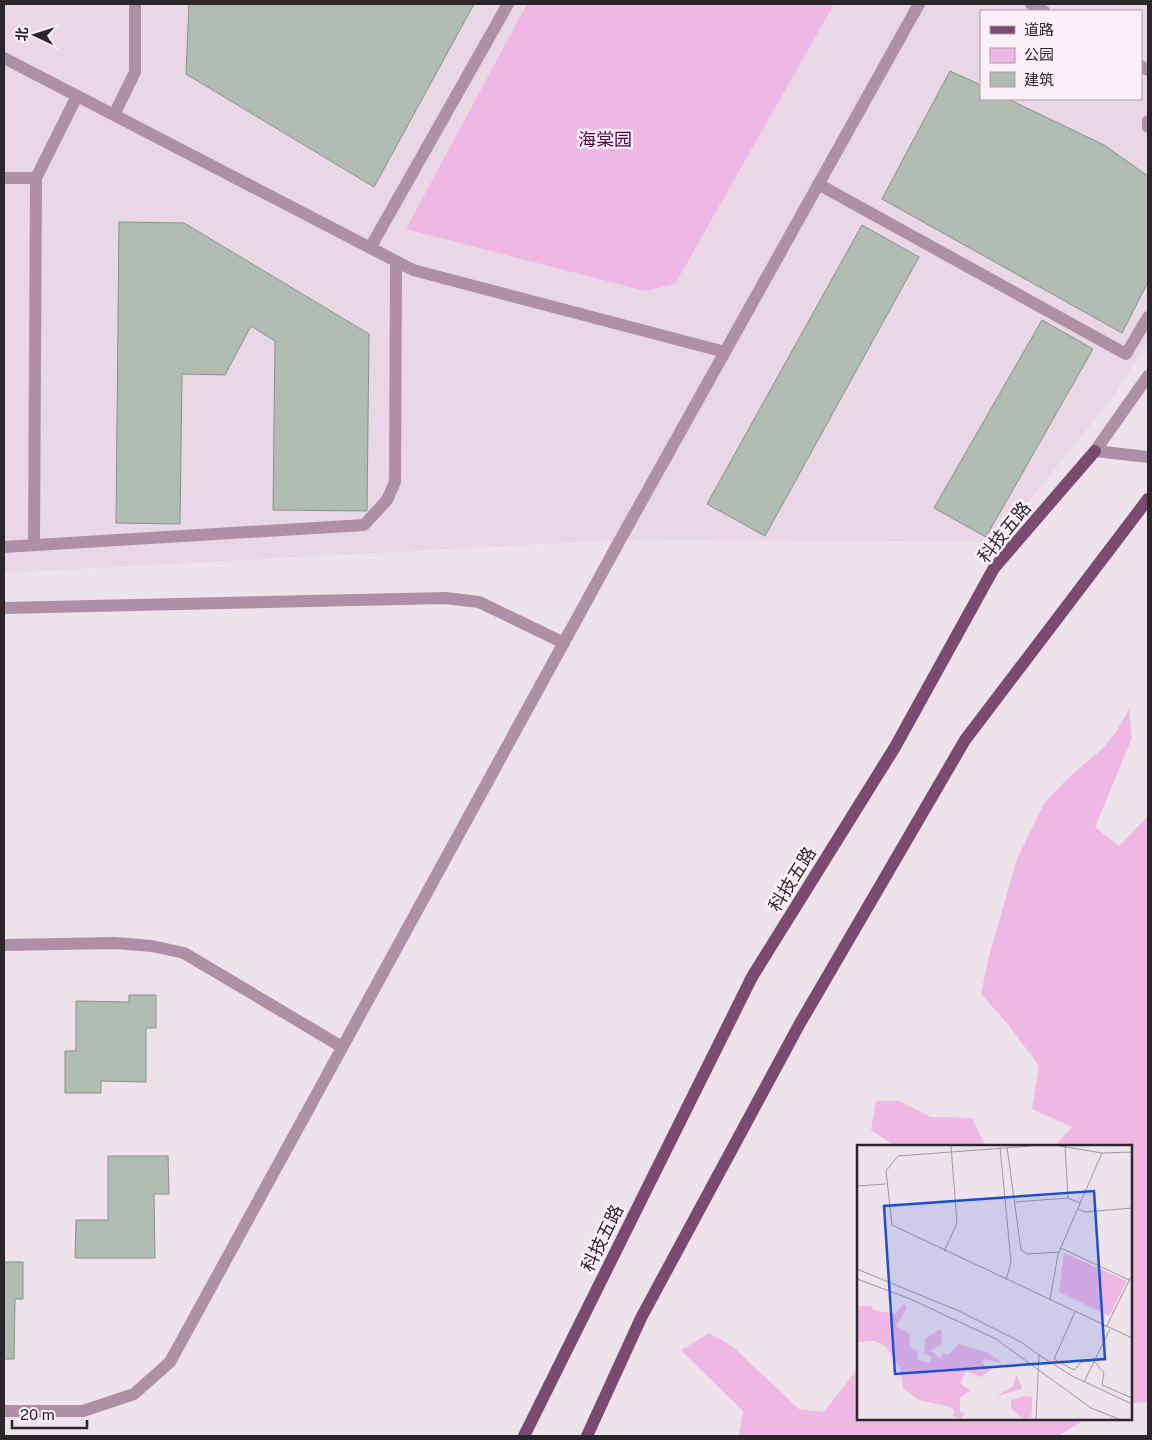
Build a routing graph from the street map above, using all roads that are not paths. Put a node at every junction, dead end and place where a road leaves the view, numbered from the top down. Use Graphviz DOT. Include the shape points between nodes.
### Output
graph roads {
  1 [pos="135,4"];
  2 [pos="508,4"];
  3 [pos="919,4"];
  4 [pos="1031,4"];
  5 [pos="1042,10"];
  6 [pos="4,58"];
  7 [pos="77,96"];
  8 [pos="114,115"];
  9 [pos="1148,121"];
  10 [pos="1148,127"];
  11 [pos="4,178"];
  12 [pos="36,178"];
  13 [pos="818,184"];
  14 [pos="370,248"];
  15 [pos="396,261"];
  16 [pos="1148,318"];
  17 [pos="725,352"];
  18 [pos="1148,376"];
  19 [pos="1095,451"];
  20 [pos="1148,457"];
  21 [pos="1148,499"];
  22 [pos="34,545"];
  23 [pos="4,547"];
  24 [pos="4,608"];
  25 [pos="564,643"];
  26 [pos="4,945"];
  27 [pos="342,1047"];
  28 [pos="4,1411"];
  29 [pos="524,1436"];
  30 [pos="587,1436"];
  1 -- 8 [label="street" via="135,72"];
  2 -- 14 [label="street"];
  3 -- 13 [label="street"];
  4 -- 5 [label="street"];
  6 -- 7 [label="street"];
  7 -- 8 [label="street"];
  7 -- 12 [label="street"];
  8 -- 14 [label="street"];
  9 -- 10 [label="street"];
  11 -- 12 [label="street"];
  12 -- 22 [label="street"];
  13 -- 16 [label="street" via="1126,354"];
  13 -- 17 [label="street"];
  14 -- 15 [label="street"];
  15 -- 17 [label="street" via="414,270"];
  15 -- 22 [label="street" via="395,482 387,500 364,525"];
  17 -- 25 [label="street"];
  18 -- 19 [label="street, 科技五路"];
  19 -- 20 [label="street"];
  19 -- 29 [label="main road, 科技五路" via="994,568 894,747 752,977"];
  21 -- 30 [label="main road" via="965,740 795,1033 641,1318"];
  22 -- 23 [label="street"];
  24 -- 25 [label="street" via="445,598 479,602"];
  25 -- 27 [label="street"];
  26 -- 27 [label="street" via="115,943 184,953"];
  27 -- 28 [label="street" via="170,1362 134,1394 83,1411"];
}
